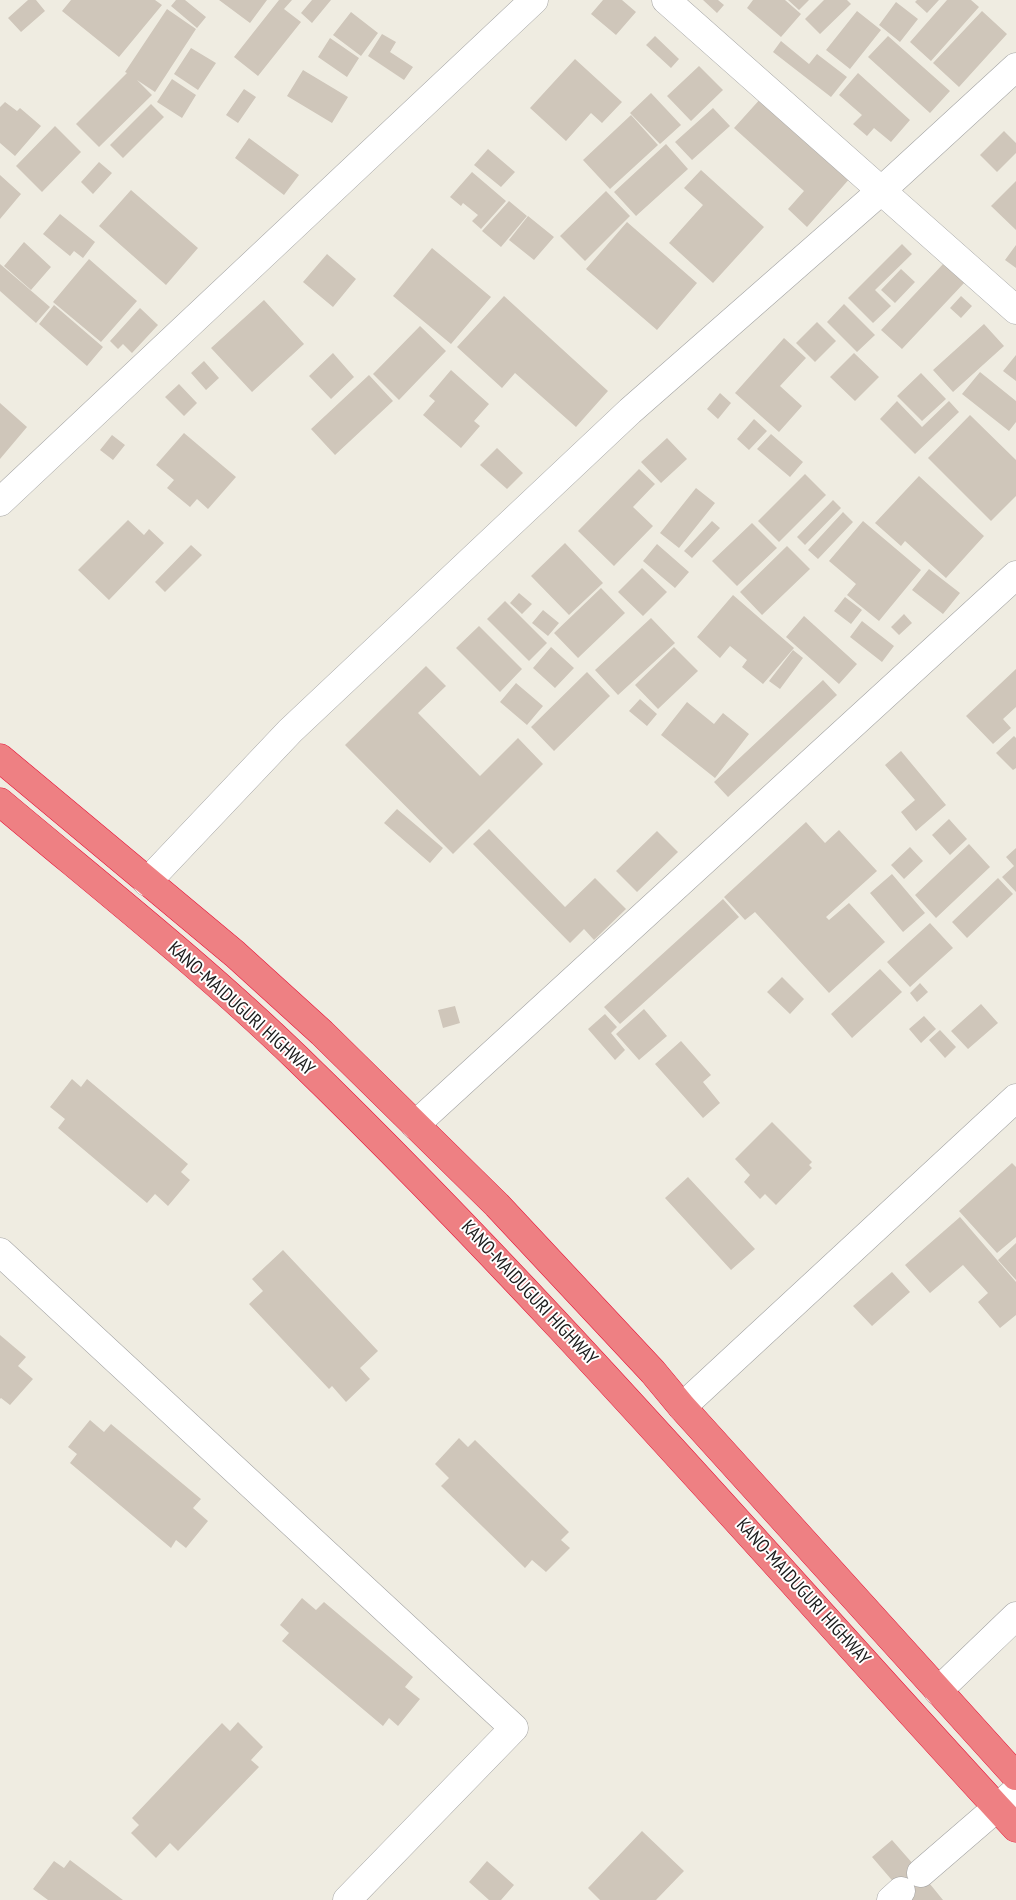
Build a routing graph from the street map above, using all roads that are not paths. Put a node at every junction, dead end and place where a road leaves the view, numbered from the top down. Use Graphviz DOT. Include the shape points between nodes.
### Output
graph roads {
  1 [pos="534,0"];
  2 [pos="666,0"];
  3 [pos="1016,67"];
  4 [pos="882,190"];
  5 [pos="1016,310"];
  6 [pos="0,502"];
  7 [pos="1016,575"];
  8 [pos="0,758"];
  9 [pos="0,802"];
  10 [pos="147,882"];
  11 [pos="1016,1098"];
  12 [pos="415,1125"];
  13 [pos="0,1252"];
  14 [pos="682,1408"];
  15 [pos="1016,1616"];
  16 [pos="938,1690"];
  17 [pos="1016,1776"];
  18 [pos="1007,1799"];
  19 [pos="1016,1828"];
  20 [pos="921,1873"];
  21 [pos="347,1900"];
  1 -- 6 [label="street"];
  2 -- 4 [label="street"];
  3 -- 4 [label="street"];
  4 -- 5 [label="street"];
  4 -- 10 [label="street" via="601,438 290,731"];
  7 -- 12 [label="street"];
  8 -- 10 [label="highway, KANO-MAIDUGURI HIGHWAY"];
  9 -- 18 [label="highway, KANO-MAIDUGURI HIGHWAY" via="200,969 294,1055 442,1202"];
  10 -- 12 [label="highway, KANO-MAIDUGURI HIGHWAY" via="235,954 322,1033"];
  11 -- 14 [label="street"];
  12 -- 14 [label="highway, KANO-MAIDUGURI HIGHWAY" via="497,1205 654,1372"];
  13 -- 21 [label="street" via="514,1728"];
  14 -- 16 [label="highway, KANO-MAIDUGURI HIGHWAY"];
  15 -- 16 [label="street"];
  16 -- 17 [label="highway, KANO-MAIDUGURI HIGHWAY"];
  18 -- 19 [label="highway, KANO-MAIDUGURI HIGHWAY"];
  18 -- 20 [label="street"];
}
